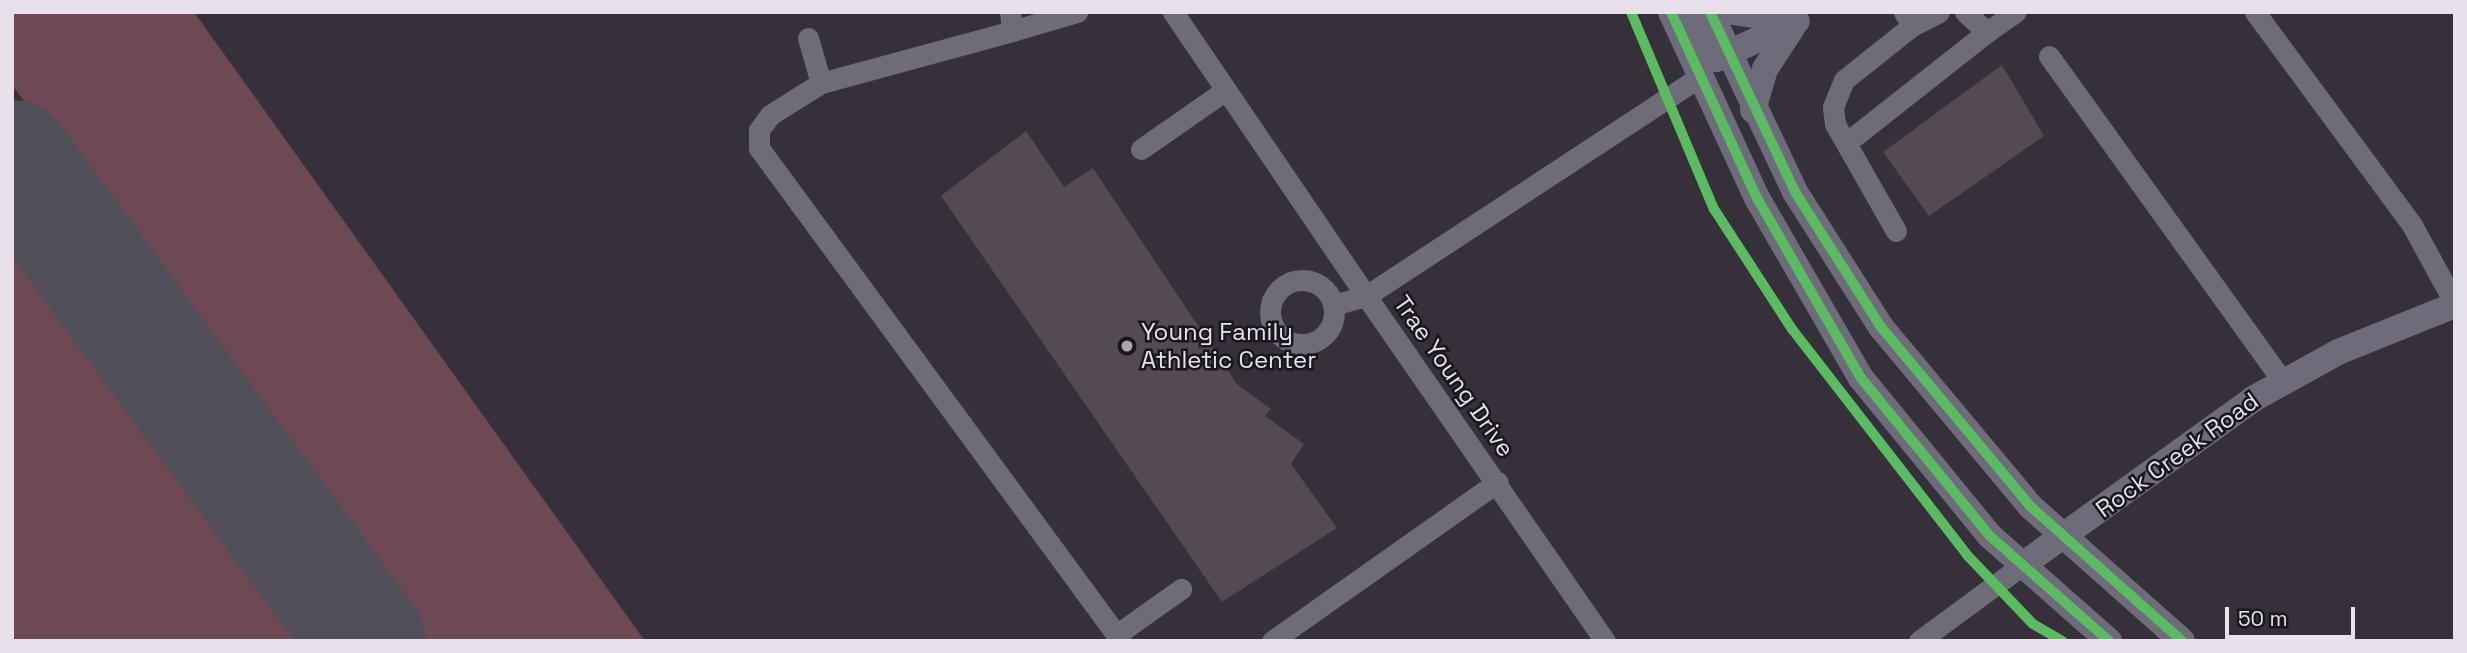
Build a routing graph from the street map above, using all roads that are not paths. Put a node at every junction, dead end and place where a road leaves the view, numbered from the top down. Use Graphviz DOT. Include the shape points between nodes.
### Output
graph roads {
  1 [pos="1077,12"];
  2 [pos="1173,12"];
  3 [pos="1671,12"];
  4 [pos="1692,12"];
  5 [pos="1710,12"];
  6 [pos="1732,12"];
  7 [pos="1939,12"];
  8 [pos="1965,12"];
  9 [pos="2016,12"];
  10 [pos="2255,12"];
  11 [pos="1804,17"];
  12 [pos="1908,19"];
  13 [pos="1011,21"];
  14 [pos="1987,32"];
  15 [pos="808,38"];
  16 [pos="2049,56"];
  17 [pos="1729,58"];
  18 [pos="1698,78"];
  19 [pos="821,83"];
  20 [pos="1226,90"];
  21 [pos="1753,110"];
  22 [pos="1846,143"];
  23 [pos="1141,149"];
  24 [pos="1896,230"];
  25 [pos="1366,296"];
  26 [pos="2455,304"];
  27 [pos="1333,305"];
  28 [pos="1871,313"];
  29 [pos="2283,382"];
  30 [pos="1497,482"];
  31 [pos="2062,538"];
  32 [pos="2021,566"];
  33 [pos="1181,589"];
  34 [pos="1119,638"];
  35 [pos="1272,641"];
  36 [pos="1605,641"];
  37 [pos="1919,641"];
  38 [pos="2109,641"];
  39 [pos="2182,641"];
  1 -- 13 [label="street"];
  2 -- 20 [label="street"];
  3 -- 18 [label="main road"];
  4 -- 17 [label="main road" via="1709,55"];
  5 -- 17 [label="main road"];
  6 -- 11 [label="main road"];
  7 -- 12 [label="street"];
  8 -- 14 [label="street"];
  9 -- 14 [label="street"];
  10 -- 26 [label="street" via="2412,225"];
  11 -- 17 [label="main road"];
  11 -- 21 [label="main road" via="1765,69"];
  12 -- 22 [label="street" via="1835,93 1835,124"];
  13 -- 19 [label="street"];
  14 -- 22 [label="street"];
  15 -- 19 [label="street"];
  16 -- 29 [label="street"];
  17 -- 21 [label="main road"];
  18 -- 25 [label="street, Trae Young Drive"];
  18 -- 28 [label="main road" via="1724,94 1801,239"];
  18 -- 32 [label="main road" via="1791,264 1861,378 1941,481"];
  19 -- 34 [label="street" via="770,115 759,130 759,148"];
  20 -- 23 [label="street"];
  20 -- 25 [label="street"];
  21 -- 28 [label="main road" via="1795,192"];
  22 -- 24 [label="street"];
  25 -- 27 [label="street"];
  25 -- 30 [label="street, Trae Young Drive"];
  26 -- 29 [label="main road, Rock Creek Road"];
  28 -- 31 [label="main road" via="1979,451"];
  29 -- 31 [label="main road, Rock Creek Road" via="2215,423"];
  30 -- 35 [label="street"];
  30 -- 36 [label="street, Trae Young Drive"];
  31 -- 32 [label="main road, Rock Creek Road"];
  31 -- 39 [label="main road"];
  32 -- 37 [label="street, Rock Creek Road"];
  32 -- 38 [label="main road"];
  33 -- 34 [label="street"];
}
